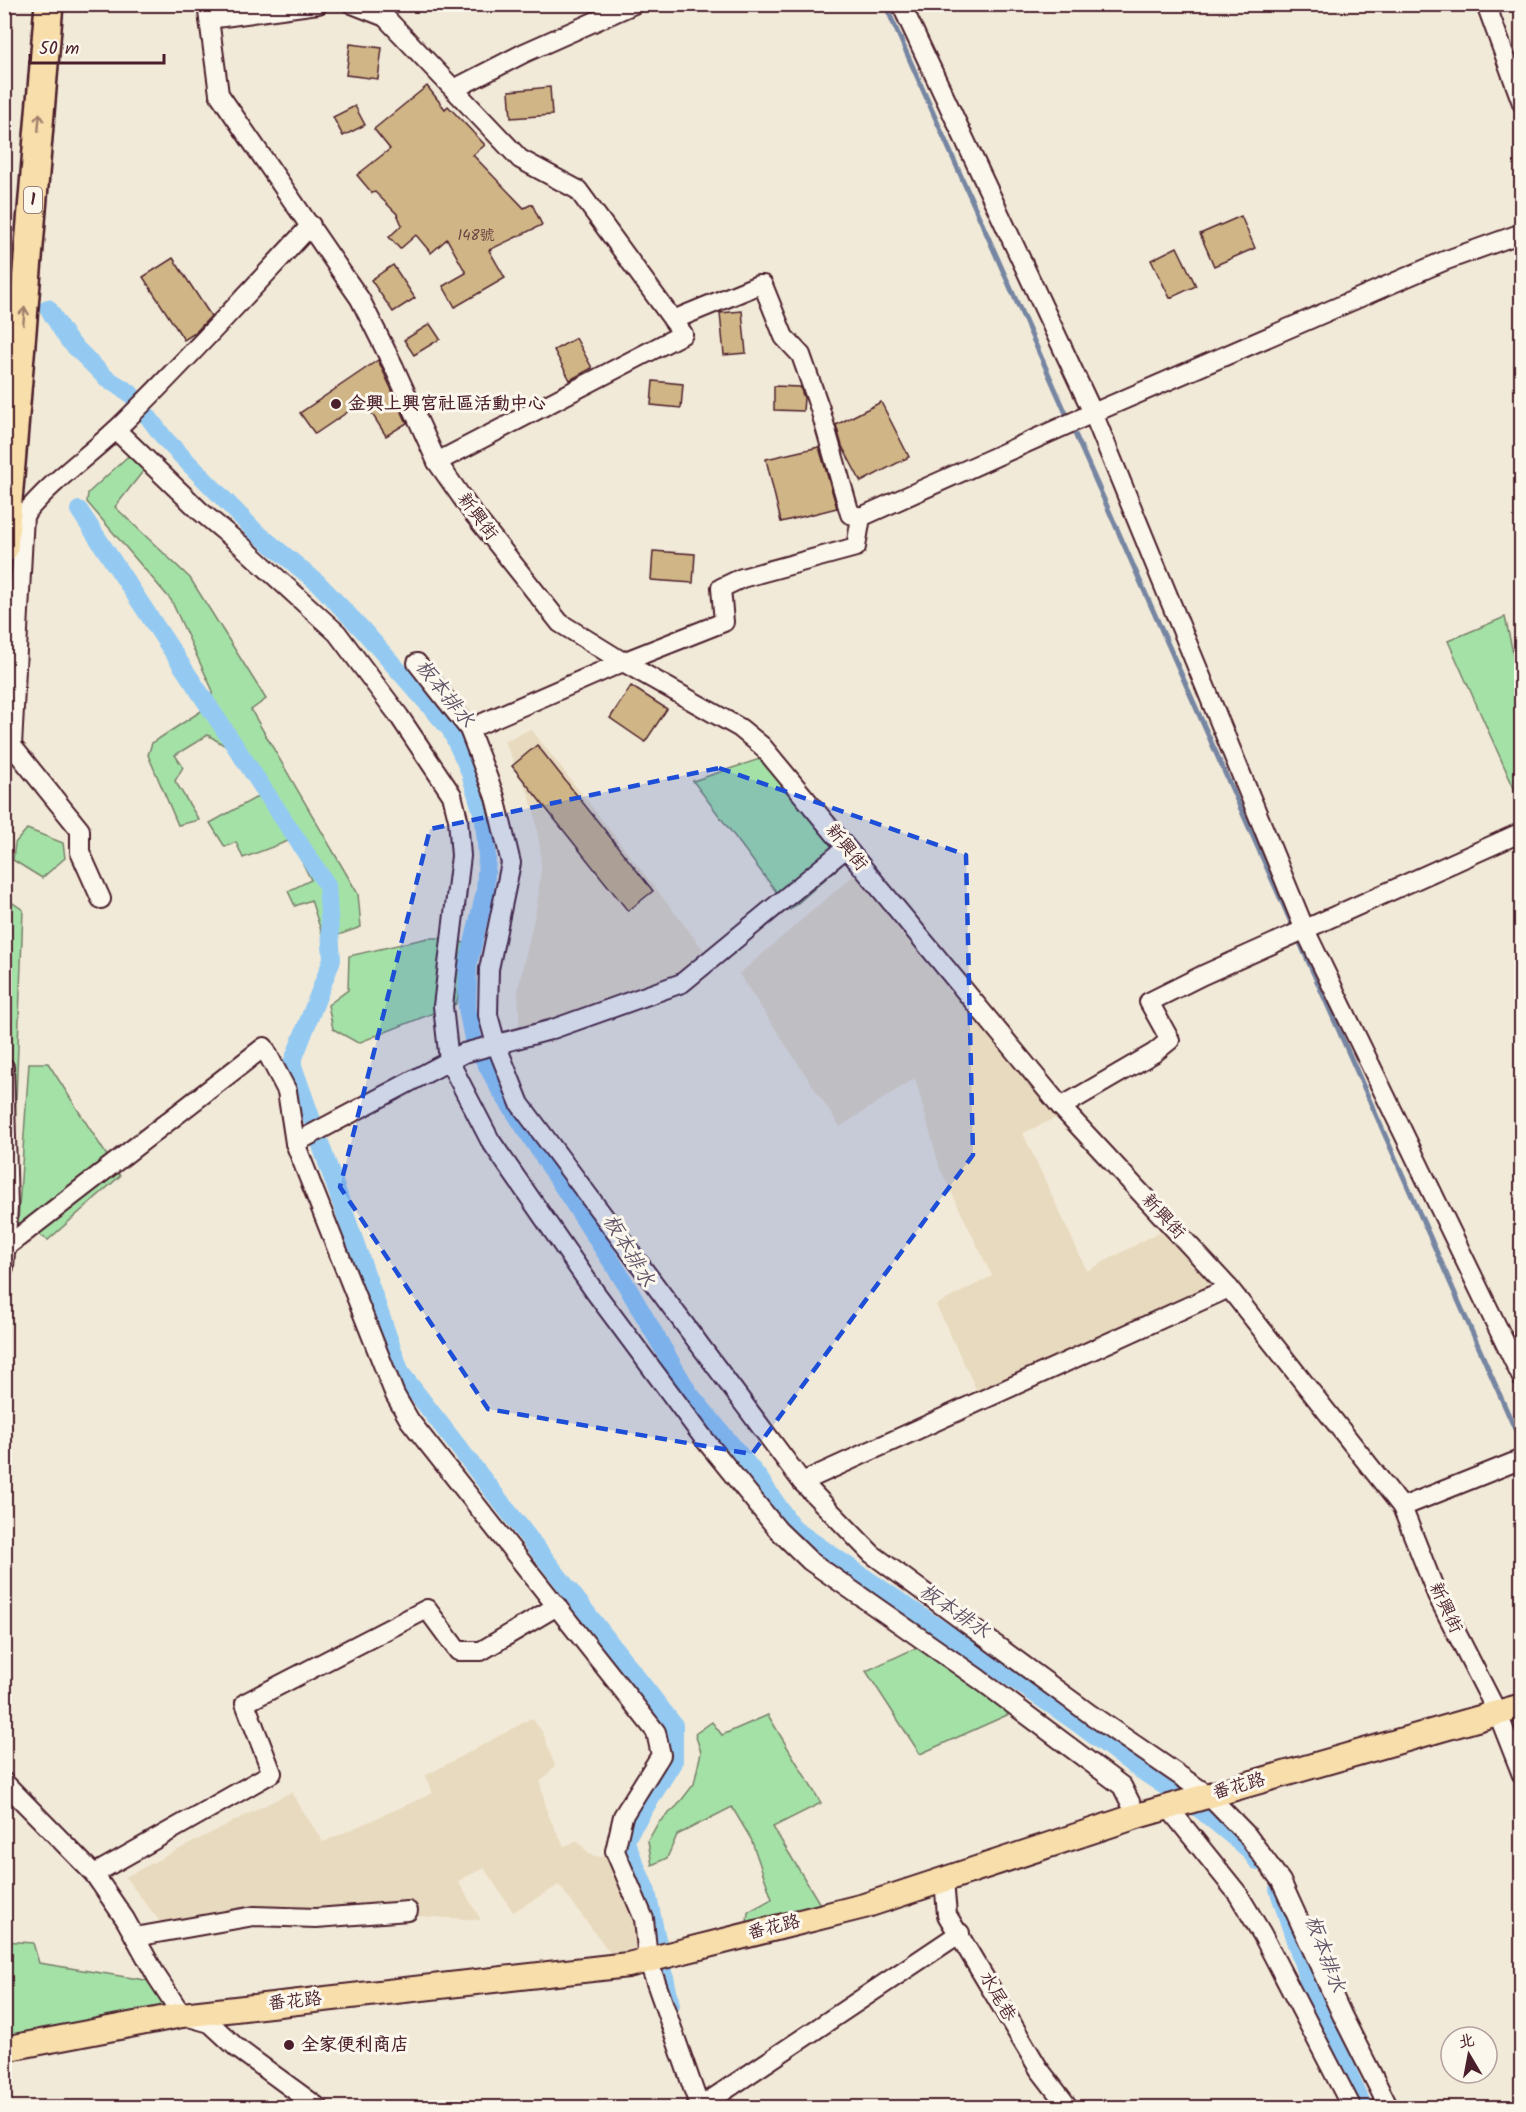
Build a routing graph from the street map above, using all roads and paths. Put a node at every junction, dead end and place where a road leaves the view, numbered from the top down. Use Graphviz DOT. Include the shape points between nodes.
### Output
graph roads {
  1 [pos="49,4"];
  2 [pos="318,4"];
  3 [pos="352,4"];
  4 [pos="634,4"];
  5 [pos="901,4"];
  6 [pos="1486,4"];
  7 [pos="208,12"];
  8 [pos="454,89"];
  9 [pos="1521,103"];
  10 [pos="311,225"];
  11 [pos="1521,233"];
  12 [pos="673,320"];
  13 [pos="1093,413"];
  14 [pos="116,430"];
  15 [pos="436,462"];
  16 [pos="861,517"];
  17 [pos="4,549"];
  18 [pos="623,662"];
  19 [pos="417,663"];
  20 [pos="469,729"];
  21 [pos="1521,832"];
  22 [pos="846,848"];
  23 [pos="101,899"];
  24 [pos="1305,930"];
  25 [pos="496,1044"];
  26 [pos="449,1061"];
  27 [pos="4,1066"];
  28 [pos="1061,1107"];
  29 [pos="295,1143"];
  30 [pos="6,1247"];
  31 [pos="4,1267"];
  32 [pos="1229,1288"];
  33 [pos="1521,1378"];
  34 [pos="1521,1459"];
  35 [pos="802,1482"];
  36 [pos="1402,1507"];
  37 [pos="557,1606"];
  38 [pos="1521,1706"];
  39 [pos="1498,1714"];
  40 [pos="1521,1774"];
  41 [pos="4,1782"];
  42 [pos="1208,1795"];
  43 [pos="1168,1807"];
  44 [pos="1137,1816"];
  45 [pos="94,1874"];
  46 [pos="944,1880"];
  47 [pos="408,1911"];
  48 [pos="960,1933"];
  49 [pos="135,1937"];
  50 [pos="648,1960"];
  51 [pos="182,2015"];
  52 [pos="4,2049"];
  53 [pos="700,2107"];
  54 [pos="319,2108"];
  55 [pos="1069,2108"];
  56 [pos="1352,2108"];
  57 [pos="1389,2108"];
  17 -- 1 [label="highway, 1, one-way"];
  2 -- 7 [label="street"];
  3 -- 8 [label="street" via="385,17"];
  4 -- 8 [label="street"];
  5 -- 13 [label="street"];
  6 -- 9 [label="street"];
  7 -- 10 [label="street, 新興街" via="219,94"];
  8 -- 12 [label="street" via="520,159 578,190"];
  10 -- 14 [label="street"];
  10 -- 15 [label="street, 新興街" via="360,299"];
  11 -- 13 [label="street" via="1444,261"];
  12 -- 15 [label="street" via="683,334"];
  12 -- 16 [label="street" via="763,285 784,338 801,355 850,514"];
  13 -- 16 [label="street"];
  13 -- 24 [label="street"];
  14 -- 23 [label="street" via="40,495 24,515 12,746 80,830 80,852"];
  14 -- 26 [label="street" via="337,633 452,795 461,856 443,1006"];
  15 -- 18 [label="street, 新興街" via="560,623"];
  16 -- 18 [label="street" via="856,547 742,578 721,588 724,622"];
  18 -- 20 [label="street"];
  18 -- 22 [label="street, 新興街" via="740,728 762,746"];
  19 -- 20 [label="street"];
  20 -- 25 [label="street" via="495,797 511,863 489,969 488,1015"];
  21 -- 24 [label="street"];
  22 -- 25 [label="street" via="682,983 550,1030"];
  22 -- 28 [label="street, 新興街"];
  24 -- 28 [label="street" via="1149,1002 1170,1041"];
  24 -- 33 [label="street"];
  25 -- 26 [label="street"];
  25 -- 35 [label="street" via="520,1104"];
  26 -- 29 [label="street"];
  26 -- 44 [label="street" via="490,1140 595,1292 705,1440 778,1530 810,1561 980,1679 1122,1786"];
  27 -- 30 [label="street"];
  28 -- 32 [label="street, 新興街"];
  29 -- 30 [label="street" via="287,1091 264,1047"];
  29 -- 37 [label="street" via="395,1395 410,1421"];
  30 -- 31 [label="street"];
  32 -- 35 [label="street"];
  32 -- 36 [label="street, 新興街"];
  34 -- 36 [label="street"];
  35 -- 42 [label="street" via="872,1554"];
  36 -- 39 [label="street, 新興街" via="1437,1595"];
  37 -- 45 [label="street" via="481,1651 458,1651 427,1609 245,1703 272,1773"];
  37 -- 50 [label="street" via="656,1732 661,1755 623,1816 615,1851 644,1919"];
  38 -- 39 [label="main road, 番花路"];
  39 -- 40 [label="street, 新興街"];
  39 -- 42 [label="main road, 番花路"];
  41 -- 45 [label="street"];
  42 -- 43 [label="main road, 番花路"];
  42 -- 57 [label="street" via="1247,1834 1281,1881"];
  43 -- 44 [label="main road, 番花路"];
  43 -- 56 [label="street" via="1238,1894"];
  44 -- 46 [label="main road, 番花路"];
  45 -- 49 [label="street"];
  46 -- 48 [label="street, 水尾巷" via="947,1915"];
  46 -- 50 [label="main road, 番花路" via="864,1906"];
  47 -- 49 [label="street" via="316,1918 254,1916"];
  48 -- 53 [label="street"];
  48 -- 55 [label="street, 水尾巷" via="1039,2069"];
  49 -- 51 [label="street"];
  50 -- 51 [label="main road, 番花路"];
  50 -- 53 [label="street"];
  51 -- 52 [label="main road, 番花路"];
  51 -- 54 [label="street" via="210,2024"];
}
